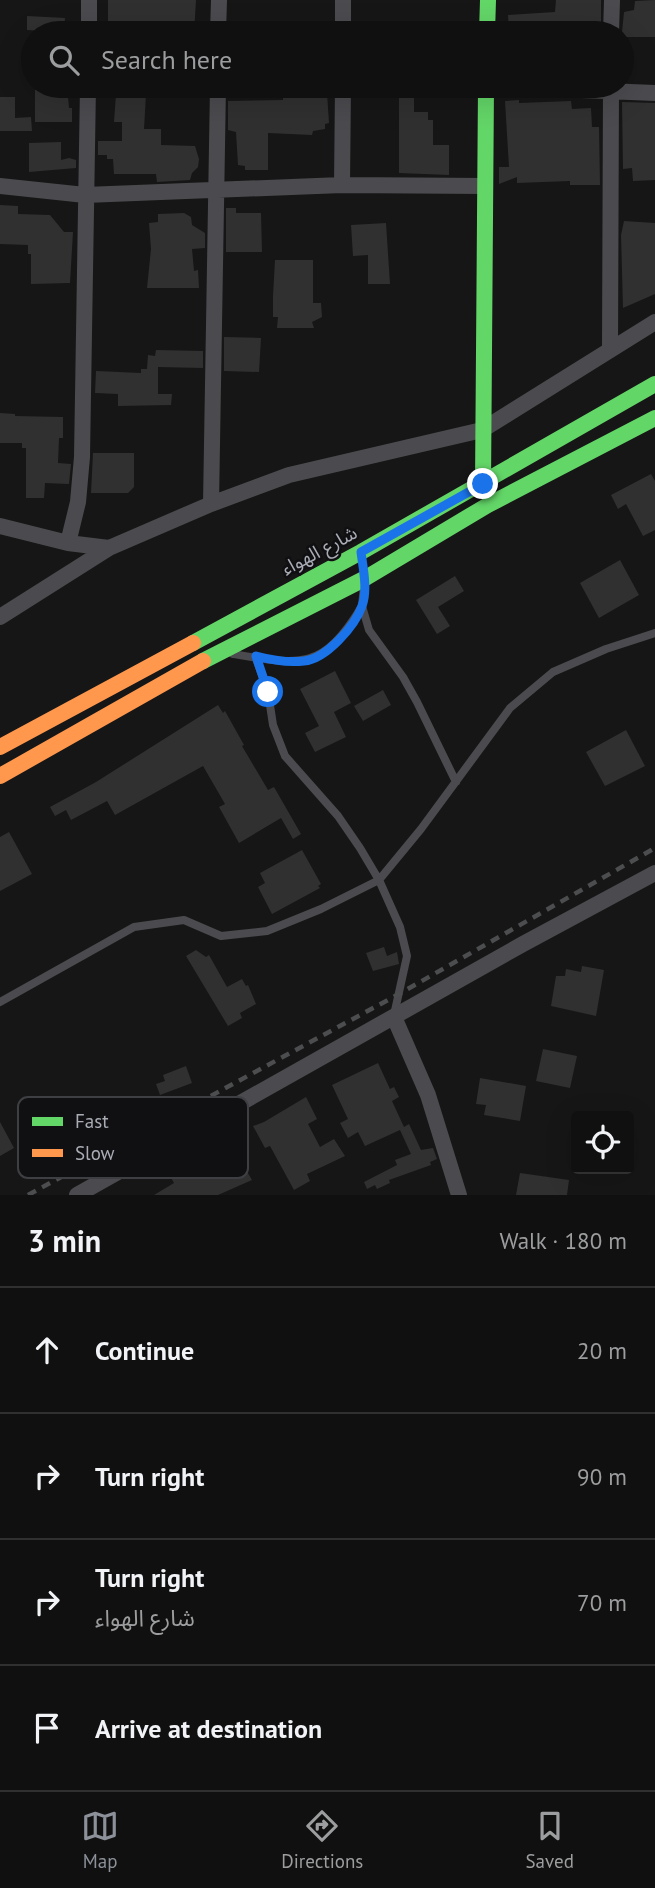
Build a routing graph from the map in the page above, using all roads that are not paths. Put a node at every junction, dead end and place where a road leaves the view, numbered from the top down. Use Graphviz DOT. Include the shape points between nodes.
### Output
graph roads {
  1 [pos="89,0"];
  2 [pos="219,0"];
  3 [pos="343,0"];
  4 [pos="488,0"];
  5 [pos="612,0"];
  6 [pos="89,21"];
  7 [pos="218,21"];
  8 [pos="343,21"];
  9 [pos="487,21"];
  10 [pos="611,21"];
  11 [pos="634,91"];
  12 [pos="655,93"];
  13 [pos="88,98"];
  14 [pos="218,98"];
  15 [pos="343,98"];
  16 [pos="486,98"];
  17 [pos="611,98"];
  18 [pos="342,185"];
  19 [pos="0,186"];
  20 [pos="485,186"];
  21 [pos="216,190"];
  22 [pos="85,195"];
  23 [pos="655,322"];
  24 [pos="610,350"];
  25 [pos="655,384"];
  26 [pos="655,418"];
  27 [pos="482,430"];
  28 [pos="483,484"];
  29 [pos="211,504"];
  30 [pos="0,526"];
  31 [pos="68,543"];
  32 [pos="109,548"];
  33 [pos="361,552"];
  34 [pos="364,579"];
  35 [pos="362,606"];
  36 [pos="0,617"];
  37 [pos="655,633"];
  38 [pos="201,637"];
  39 [pos="219,652"];
  40 [pos="256,656"];
  41 [pos="0,747"];
  42 [pos="0,776"];
  43 [pos="456,782"];
  44 [pos="655,873"];
  45 [pos="379,880"];
  46 [pos="0,1002"];
  47 [pos="394,1017"];
  48 [pos="248,1099"];
  49 [pos="107,1178"];
  50 [pos="77,1195"];
  51 [pos="458,1195"];
  1 -- 6 [label="street"];
  2 -- 7 [label="street"];
  3 -- 8 [label="street"];
  4 -- 9 [label="main road"];
  5 -- 10 [label="street"];
  11 -- 12 [label="street"];
  13 -- 22 [label="street"];
  14 -- 21 [label="street"];
  15 -- 18 [label="street"];
  16 -- 20 [label="main road"];
  17 -- 24 [label="street"];
  18 -- 20 [label="street"];
  18 -- 21 [label="street"];
  19 -- 22 [label="street"];
  20 -- 27 [label="main road"];
  21 -- 22 [label="street"];
  21 -- 29 [label="street"];
  22 -- 31 [label="street" via="82,457"];
  23 -- 24 [label="street"];
  24 -- 27 [label="street"];
  25 -- 28 [label="main road, شارع الهواء"];
  26 -- 34 [label="main road" via="488,505"];
  27 -- 28 [label="main road"];
  27 -- 29 [label="street" via="289,475"];
  28 -- 33 [label="main road, شارع الهواء"];
  29 -- 32 [label="street"];
  30 -- 31 [label="street"];
  31 -- 32 [label="street"];
  32 -- 36 [label="street"];
  33 -- 34 [label="lane"];
  33 -- 38 [label="main road, شارع الهواء"];
  34 -- 35 [label="lane"];
  34 -- 39 [label="main road"];
  35 -- 40 [label="lane" via="340,639 321,654 306,661"];
  35 -- 43 [label="lane" via="369,630 403,677"];
  37 -- 43 [label="lane" via="553,672 510,708"];
  38 -- 39 [label="lane"];
  38 -- 41 [label="main road, شارع الهواء"];
  39 -- 40 [label="lane"];
  39 -- 42 [label="main road"];
  40 -- 45 [label="lane" via="285,756 338,816"];
  43 -- 45 [label="lane"];
  44 -- 47 [label="street"];
  45 -- 46 [label="lane" via="267,931 221,936 184,920 134,927"];
  45 -- 47 [label="lane" via="406,944"];
  47 -- 48 [label="street"];
  47 -- 51 [label="street" via="428,1095"];
  49 -- 50 [label="street"];
}
